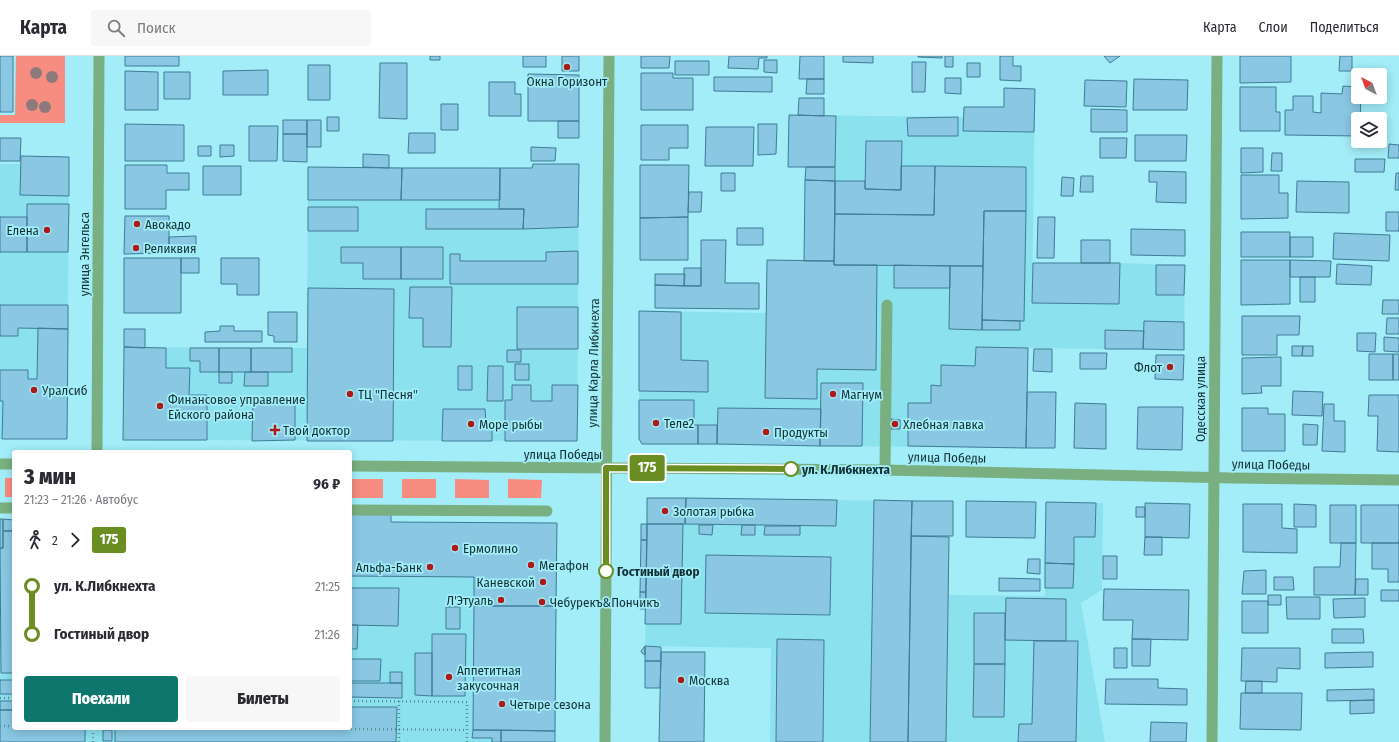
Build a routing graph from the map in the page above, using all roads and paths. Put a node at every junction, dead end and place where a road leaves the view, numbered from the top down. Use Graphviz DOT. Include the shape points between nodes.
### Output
graph roads {
  1 [pos="99,56"];
  2 [pos="610,56"];
  3 [pos="1217,56"];
  4 [pos="887,305"];
  5 [pos="97,450"];
  6 [pos="0,464"];
  7 [pos="12,464"];
  8 [pos="352,466"];
  9 [pos="606,468"];
  10 [pos="885,470"];
  11 [pos="1214,477"];
  12 [pos="1399,480"];
  13 [pos="0,508"];
  14 [pos="12,508"];
  15 [pos="352,510"];
  16 [pos="547,511"];
  17 [pos="0,698"];
  18 [pos="12,698"];
  19 [pos="352,701"];
  20 [pos="400,701"];
  21 [pos="0,726"];
  22 [pos="12,726"];
  23 [pos="352,729"];
  24 [pos="399,729"];
  25 [pos="93,730"];
  26 [pos="467,730"];
  27 [pos="93,742"];
  28 [pos="399,742"];
  29 [pos="467,742"];
  30 [pos="605,742"];
  31 [pos="1212,742"];
  1 -- 5 [label="street, улица Энгельса"];
  2 -- 9 [label="street, улица Карла Либкнехта"];
  3 -- 11 [label="street, Одесская улица"];
  4 -- 10 [label="street"];
  6 -- 7 [label="street"];
  8 -- 9 [label="street, улица Победы"];
  9 -- 10 [label="street, улица Победы"];
  9 -- 30 [label="street, улица Карла Либкнехта"];
  10 -- 11 [label="street, улица Победы"];
  11 -- 12 [label="street, улица Победы"];
  11 -- 31 [label="street, Одесская улица"];
  13 -- 14 [label="street"];
  15 -- 16 [label="street"];
  17 -- 18 [label="path"];
  19 -- 20 [label="path"];
  20 -- 24 [label="path"];
  20 -- 26 [label="path" via="468,702"];
  21 -- 22 [label="path"];
  23 -- 24 [label="path"];
  24 -- 26 [label="path"];
  24 -- 28 [label="path"];
  25 -- 27 [label="path"];
  26 -- 29 [label="path"];
}
